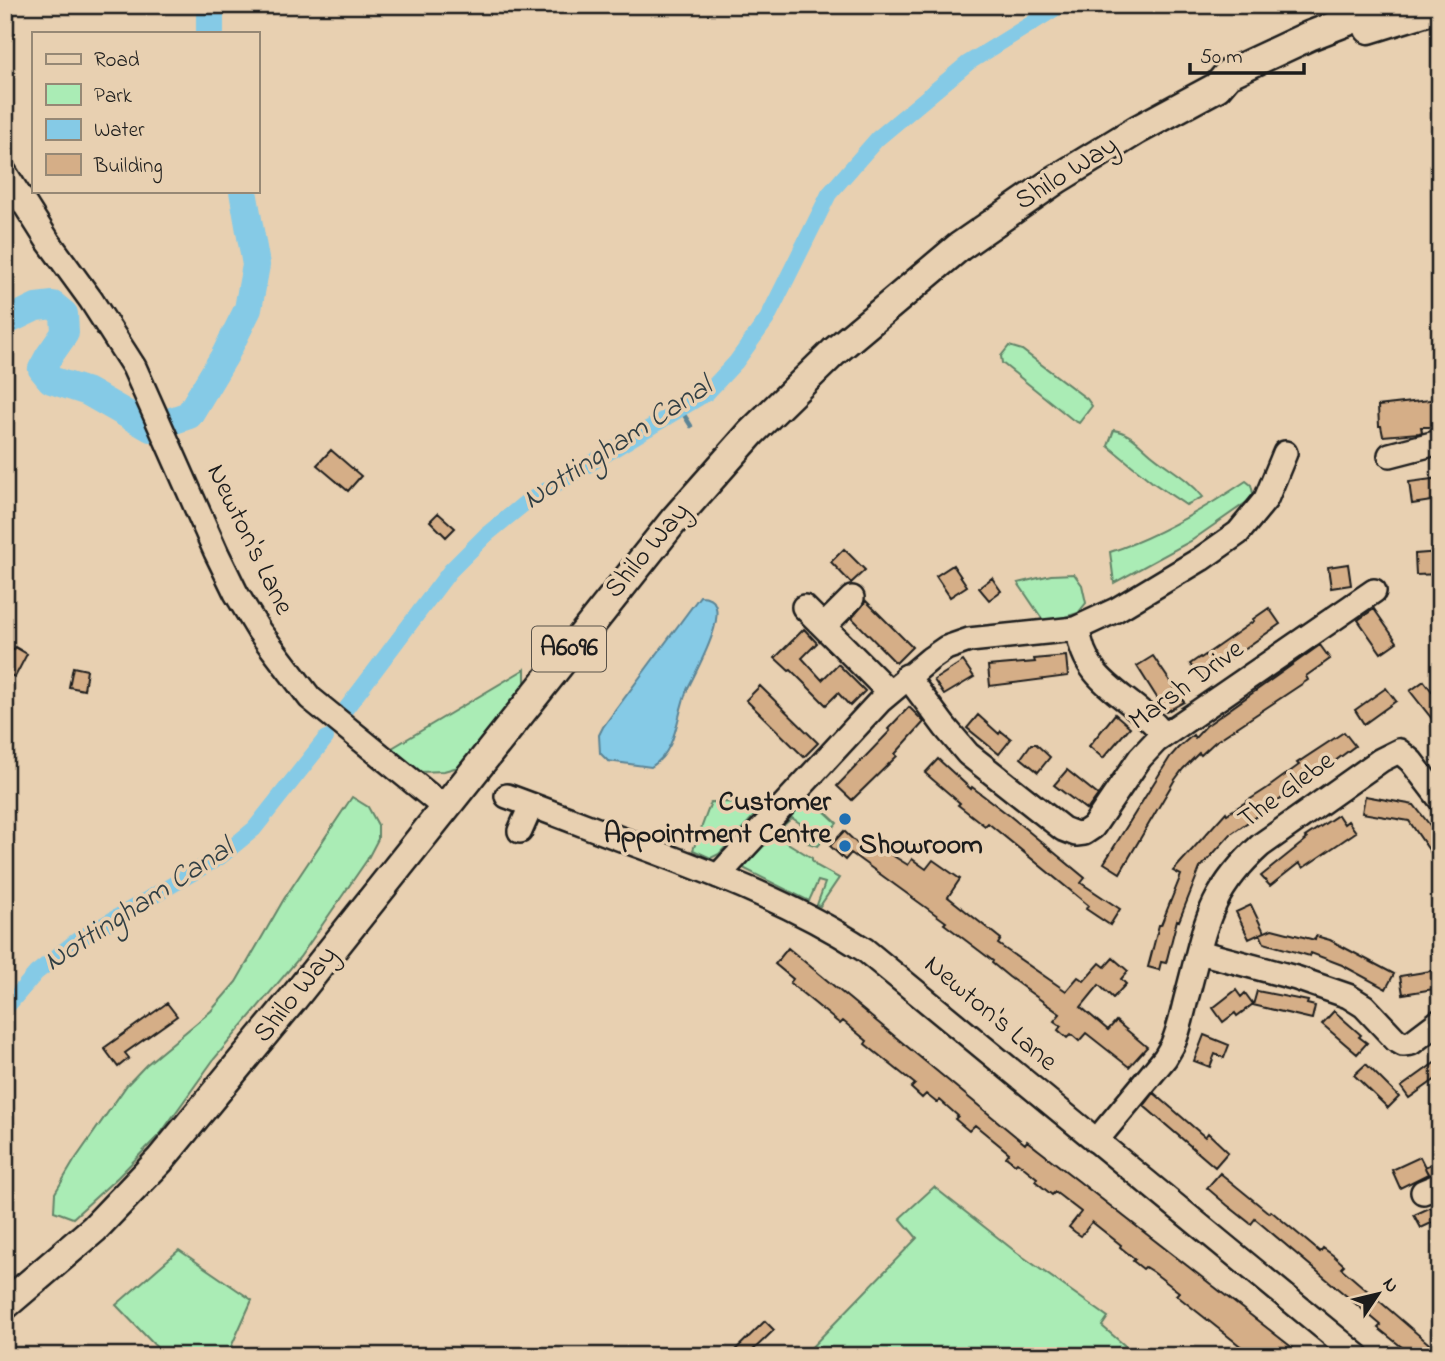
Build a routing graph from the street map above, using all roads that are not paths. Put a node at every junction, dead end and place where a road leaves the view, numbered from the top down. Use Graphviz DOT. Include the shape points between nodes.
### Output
graph roads {
  1 [pos="1389,5"];
  2 [pos="1440,7"];
  3 [pos="1217,86"];
  4 [pos="5,173"];
  5 [pos="1440,442"];
  6 [pos="1285,453"];
  7 [pos="1390,455"];
  8 [pos="1377,590"];
  9 [pos="852,598"];
  10 [pos="804,607"];
  11 [pos="824,626"];
  12 [pos="1078,628"];
  13 [pos="907,676"];
  14 [pos="890,692"];
  15 [pos="1164,735"];
  16 [pos="507,796"];
  17 [pos="1440,799"];
  18 [pos="531,806"];
  19 [pos="445,807"];
  20 [pos="520,831"];
  21 [pos="718,876"];
  22 [pos="1199,952"];
  23 [pos="1440,1021"];
  24 [pos="1096,1141"];
  25 [pos="5,1305"];
  26 [pos="1358,1356"];
  1 -- 3 [label="main road, Shilo Way / A6096" via="1228,74"];
  2 -- 3 [label="main road, Shilo Way / A6096" via="1315,50 1233,87"];
  3 -- 19 [label="main road, Shilo Way / A6096" via="1007,212 834,352 711,477 624,579"];
  4 -- 19 [label="street, Newton's Lane" via="118,339 216,552 259,631 310,698"];
  5 -- 7 [label="street"];
  6 -- 12 [label="street" via="1266,499 1238,533 1175,575"];
  8 -- 15 [label="street, Marsh Drive"];
  9 -- 11 [label="street"];
  10 -- 11 [label="street"];
  11 -- 14 [label="street"];
  12 -- 13 [label="street" via="960,642"];
  12 -- 15 [label="street" via="1082,653 1091,669"];
  13 -- 14 [label="street"];
  13 -- 15 [label="street, Marsh Drive" via="968,754 1070,832 1084,833 1097,824 1140,758"];
  14 -- 21 [label="street"];
  16 -- 18 [label="street, Newton's Lane"];
  17 -- 22 [label="street, The Glebe" via="1404,754 1391,754 1246,859 1211,908"];
  18 -- 20 [label="street"];
  18 -- 21 [label="street, Newton's Lane"];
  19 -- 25 [label="main road, Shilo Way / A6096" via="160,1160 94,1229"];
  21 -- 24 [label="street, Newton's Lane" via="808,916 865,950"];
  22 -- 23 [label="street" via="1348,996 1403,1044"];
  22 -- 24 [label="street, The Glebe" via="1165,1059"];
  24 -- 26 [label="street, Newton's Lane"];
}
